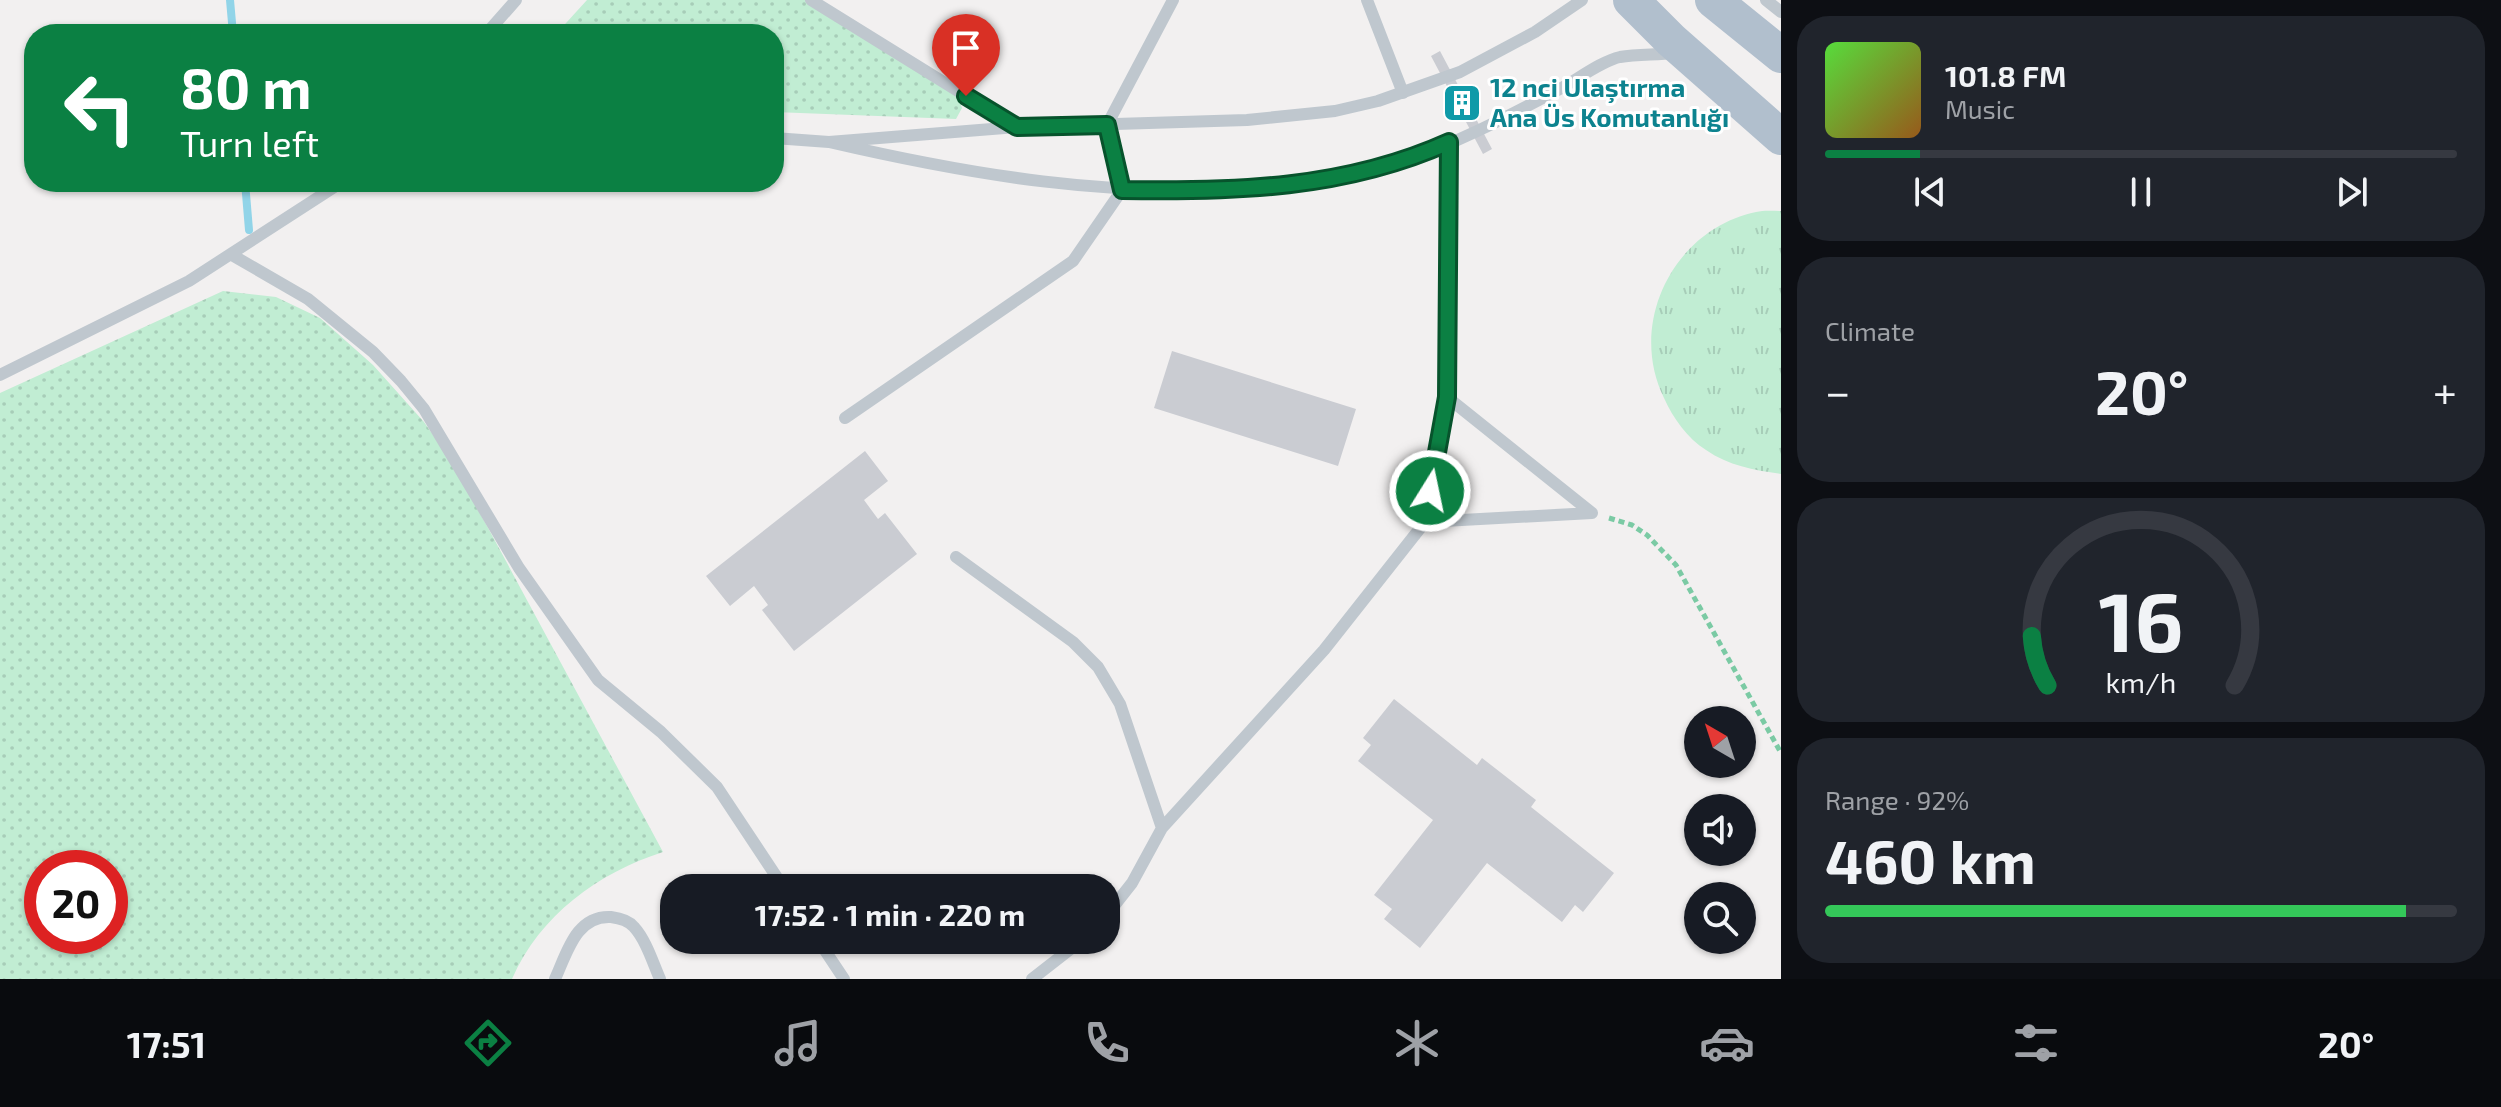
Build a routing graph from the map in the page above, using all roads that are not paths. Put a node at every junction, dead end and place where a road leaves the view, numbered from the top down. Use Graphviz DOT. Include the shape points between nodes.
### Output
graph roads {
  1 [pos="516,0"];
  2 [pos="811,0"];
  3 [pos="1173,0"];
  4 [pos="1367,0"];
  5 [pos="1582,0"];
  6 [pos="1631,0"];
  7 [pos="1713,0"];
  8 [pos="1766,0"];
  9 [pos="1781,12"];
  10 [pos="495,24"];
  11 [pos="1686,52"];
  12 [pos="1781,55"];
  13 [pos="1403,93"];
  14 [pos="1107,125"];
  15 [pos="1017,127"];
  16 [pos="1781,137"];
  17 [pos="784,139"];
  18 [pos="829,142"];
  19 [pos="1449,142"];
  20 [pos="1122,190"];
  21 [pos="327,192"];
  22 [pos="232,255"];
  23 [pos="0,375"];
  24 [pos="1447,397"];
  25 [pos="845,418"];
  26 [pos="1425,522"];
  27 [pos="956,557"];
  28 [pos="1162,828"];
  29 [pos="775,874"];
  30 [pos="1120,898"];
  31 [pos="827,954"];
  32 [pos="1064,954"];
  33 [pos="555,979"];
  34 [pos="660,979"];
  35 [pos="844,979"];
  36 [pos="1032,979"];
  1 -- 10 [label="lane"];
  2 -- 15 [label="lane"];
  3 -- 14 [label="lane"];
  4 -- 13 [label="lane"];
  5 -- 13 [label="lane" via="1498,54"];
  6 -- 11 [label="main road"];
  7 -- 12 [label="main road"];
  8 -- 9 [label="lane"];
  11 -- 16 [label="main road"];
  11 -- 19 [label="lane" via="1617,58"];
  13 -- 14 [label="lane" via="1292,117"];
  14 -- 15 [label="lane"];
  14 -- 20 [label="lane"];
  15 -- 18 [label="lane"];
  17 -- 18 [label="lane"];
  18 -- 20 [label="lane" via="951,168"];
  19 -- 20 [label="lane" via="1395,164 1321,181 1229,190"];
  19 -- 24 [label="lane"];
  20 -- 25 [label="lane" via="1073,261"];
  21 -- 22 [label="lane"];
  22 -- 23 [label="lane"];
  22 -- 29 [label="lane" via="308,299 401,381 431,420 519,568 598,680 717,787"];
  24 -- 26 [label="lane"];
  24 -- 26 [label="lane" via="1592,513"];
  26 -- 28 [label="lane" via="1324,650"];
  27 -- 28 [label="lane" via="1073,642 1098,667 1120,704"];
  28 -- 30 [label="lane"];
  31 -- 35 [label="lane"];
  32 -- 36 [label="lane"];
  33 -- 34 [label="lane" via="577,932 593,920 611,917 637,929"];
}
